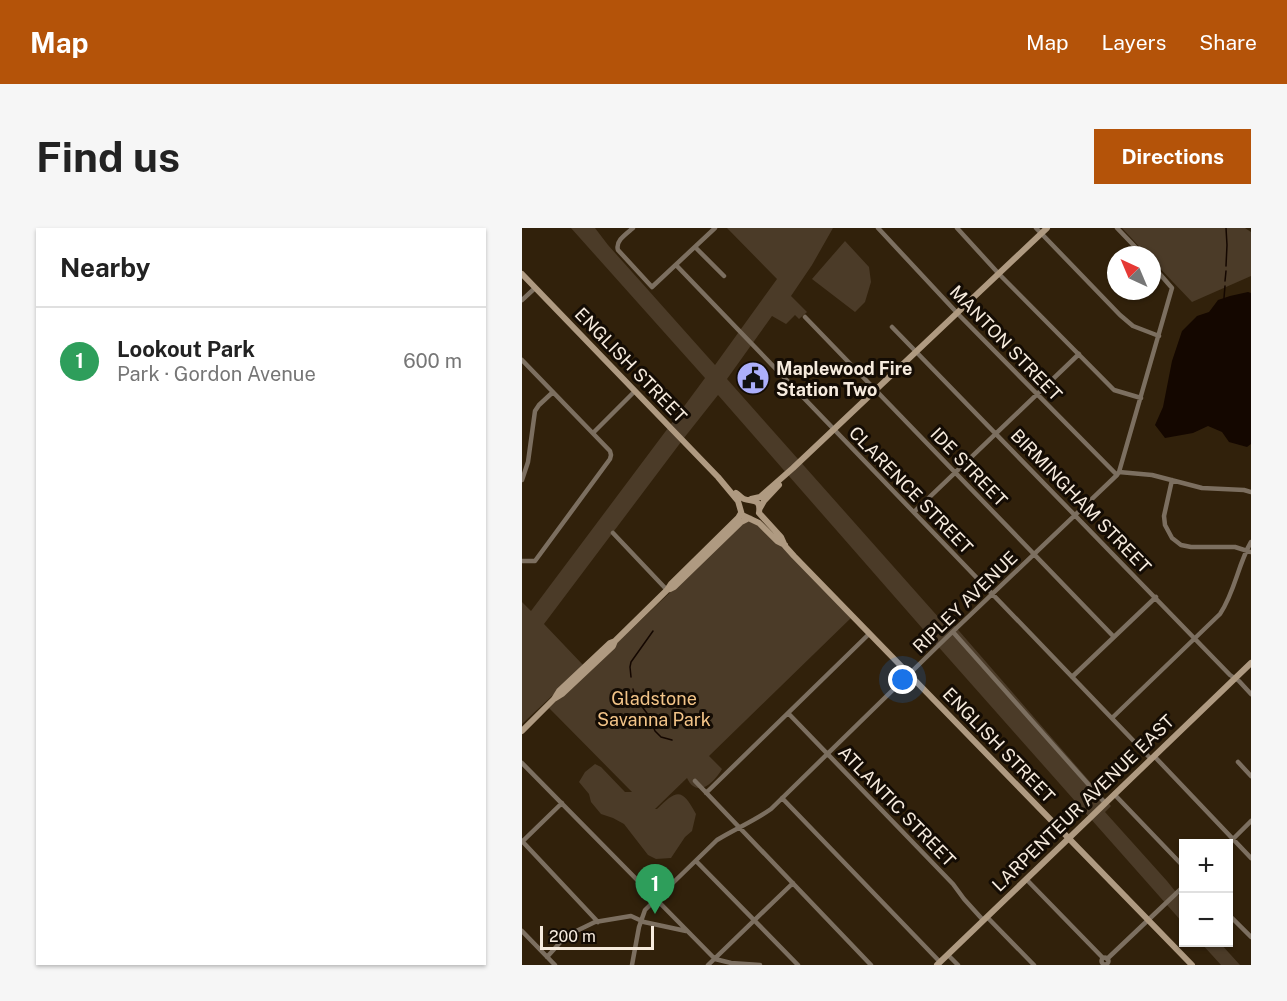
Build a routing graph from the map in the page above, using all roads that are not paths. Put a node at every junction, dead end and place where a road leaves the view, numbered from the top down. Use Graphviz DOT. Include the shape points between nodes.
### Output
graph roads {
  1 [pos="633,228"];
  2 [pos="715,228"];
  3 [pos="957,228"];
  4 [pos="1047,228"];
  5 [pos="1117,228"];
  6 [pos="879,229"];
  7 [pos="1039,231"];
  8 [pos="1134,246"];
  9 [pos="695,247"];
  10 [pos="676,265"];
  11 [pos="999,273"];
  12 [pos="522,274"];
  13 [pos="1161,274"];
  14 [pos="724,276"];
  15 [pos="535,288"];
  16 [pos="522,300"];
  17 [pos="958,313"];
  18 [pos="805,317"];
  19 [pos="892,327"];
  20 [pos="1159,336"];
  21 [pos="916,352"];
  22 [pos="1079,354"];
  23 [pos="522,360"];
  24 [pos="635,391"];
  25 [pos="876,391"];
  26 [pos="553,392"];
  27 [pos="1037,394"];
  28 [pos="1141,398"];
  29 [pos="835,430"];
  30 [pos="593,433"];
  31 [pos="996,433"];
  32 [pos="793,468"];
  33 [pos="956,472"];
  34 [pos="1118,474"];
  35 [pos="718,477"];
  36 [pos="522,480"];
  37 [pos="1172,480"];
  38 [pos="1251,492"];
  39 [pos="750,500"];
  40 [pos="741,510"];
  41 [pos="759,510"];
  42 [pos="914,512"];
  43 [pos="1076,515"];
  44 [pos="750,519"];
  45 [pos="613,533"];
  46 [pos="1251,542"];
  47 [pos="786,546"];
  48 [pos="1249,551"];
  49 [pos="1035,554"];
  50 [pos="522,562"];
  51 [pos="667,590"];
  52 [pos="993,594"];
  53 [pos="1156,597"];
  54 [pos="953,632"];
  55 [pos="869,634"];
  56 [pos="1114,637"];
  57 [pos="1195,638"];
  58 [pos="1251,663"];
  59 [pos="910,674"];
  60 [pos="1072,677"];
  61 [pos="1235,678"];
  62 [pos="1251,694"];
  63 [pos="788,713"];
  64 [pos="1112,718"];
  65 [pos="522,730"];
  66 [pos="828,753"];
  67 [pos="1153,757"];
  68 [pos="1238,762"];
  69 [pos="522,763"];
  70 [pos="1251,776"];
  71 [pos="695,781"];
  72 [pos="706,793"];
  73 [pos="1114,794"];
  74 [pos="782,798"];
  75 [pos="562,803"];
  76 [pos="1105,803"];
  77 [pos="1251,821"];
  78 [pos="740,827"];
  79 [pos="1068,838"];
  80 [pos="1232,839"];
  81 [pos="1233,840"];
  82 [pos="522,842"];
  83 [pos="1251,858"];
  84 [pos="696,861"];
  85 [pos="1179,862"];
  86 [pos="1026,879"];
  87 [pos="793,883"];
  88 [pos="1179,890"];
  89 [pos="655,899"];
  90 [pos="985,918"];
  91 [pos="1148,919"];
  92 [pos="1233,919"];
  93 [pos="641,921"];
  94 [pos="754,921"];
  95 [pos="598,922"];
  96 [pos="522,931"];
  97 [pos="686,931"];
  98 [pos="1251,937"];
  99 [pos="948,955"];
  100 [pos="547,957"];
  101 [pos="714,959"];
  102 [pos="1105,962"];
  103 [pos="939,963"];
  104 [pos="555,965"];
  105 [pos="632,965"];
  106 [pos="708,965"];
  107 [pos="760,965"];
  108 [pos="798,965"];
  109 [pos="871,965"];
  110 [pos="958,965"];
  111 [pos="1034,965"];
  112 [pos="1192,965"];
  1 -- 10 [label="street" via="618,242 618,250 652,287"];
  2 -- 9 [label="street"];
  3 -- 11 [label="street"];
  4 -- 7 [label="street"];
  5 -- 8 [label="street"];
  6 -- 17 [label="street, MANTON STREET"];
  7 -- 11 [label="street"];
  7 -- 20 [label="street" via="1120,315 1133,326"];
  9 -- 10 [label="street"];
  9 -- 14 [label="street"];
  10 -- 29 [label="street, CLARENCE STREET"];
  11 -- 17 [label="street"];
  11 -- 22 [label="street"];
  12 -- 15 [label="street, ENGLISH STREET"];
  13 -- 20 [label="street, RIPLEY AVENUE" via="1172,288"];
  15 -- 16 [label="street"];
  15 -- 24 [label="street, ENGLISH STREET"];
  17 -- 21 [label="street"];
  17 -- 27 [label="street, MANTON STREET"];
  18 -- 25 [label="street, IDE STREET"];
  19 -- 21 [label="street, BIRMINGHAM STREET"];
  20 -- 28 [label="street, RIPLEY AVENUE"];
  21 -- 25 [label="street"];
  21 -- 31 [label="street, BIRMINGHAM STREET"];
  22 -- 27 [label="street"];
  22 -- 28 [label="street" via="1114,390"];
  23 -- 26 [label="street"];
  24 -- 30 [label="street"];
  24 -- 35 [label="street, ENGLISH STREET"];
  25 -- 29 [label="street"];
  25 -- 33 [label="street, IDE STREET"];
  26 -- 30 [label="street"];
  26 -- 36 [label="street" via="535,411"];
  27 -- 31 [label="street"];
  27 -- 34 [label="street, MANTON STREET"];
  28 -- 34 [label="street, RIPLEY AVENUE"];
  29 -- 32 [label="street"];
  29 -- 42 [label="street, CLARENCE STREET"];
  30 -- 50 [label="street" via="610,451 610,459 535,561"];
  31 -- 33 [label="street"];
  31 -- 43 [label="street, BIRMINGHAM STREET"];
  32 -- 39 [label="street" via="760,497"];
  32 -- 41 [label="street"];
  33 -- 42 [label="street"];
  33 -- 49 [label="street, IDE STREET"];
  34 -- 37 [label="street" via="1152,474"];
  34 -- 43 [label="street, RIPLEY AVENUE"];
  35 -- 39 [label="street, ENGLISH STREET"];
  35 -- 40 [label="street, ENGLISH STREET"];
  37 -- 38 [label="street" via="1202,488"];
  37 -- 48 [label="street" via="1164,520 1172,538 1191,547 1235,547"];
  39 -- 40 [label="street" via="743,502"];
  39 -- 41 [label="street" via="757,502"];
  40 -- 44 [label="street"];
  40 -- 51 [label="street" via="738,518"];
  41 -- 44 [label="street" via="758,516"];
  41 -- 47 [label="street, ENGLISH STREET"];
  42 -- 52 [label="street, CLARENCE STREET"];
  43 -- 49 [label="street, RIPLEY AVENUE"];
  43 -- 53 [label="street, BIRMINGHAM STREET"];
  44 -- 47 [label="street, ENGLISH STREET"];
  44 -- 51 [label="street" via="740,523"];
  45 -- 51 [label="street"];
  46 -- 48 [label="street"];
  47 -- 55 [label="street, ENGLISH STREET"];
  48 -- 57 [label="street" via="1224,608"];
  49 -- 52 [label="street, RIPLEY AVENUE"];
  49 -- 56 [label="street, IDE STREET"];
  51 -- 65 [label="street"];
  52 -- 54 [label="street, RIPLEY AVENUE"];
  52 -- 60 [label="street, CLARENCE STREET"];
  53 -- 56 [label="street"];
  53 -- 57 [label="street, BIRMINGHAM STREET"];
  54 -- 59 [label="street, RIPLEY AVENUE"];
  54 -- 76 [label="street"];
  55 -- 59 [label="street, ENGLISH STREET"];
  55 -- 63 [label="street"];
  56 -- 60 [label="street"];
  57 -- 61 [label="street, BIRMINGHAM STREET"];
  57 -- 64 [label="street"];
  58 -- 61 [label="street, LARPENTEUR AVENUE EAST"];
  59 -- 66 [label="street, RIPLEY AVENUE"];
  59 -- 79 [label="street, ENGLISH STREET"];
  60 -- 64 [label="street, CLARENCE STREET"];
  61 -- 62 [label="street, BIRMINGHAM STREET"];
  61 -- 67 [label="street, LARPENTEUR AVENUE EAST"];
  63 -- 66 [label="street, ATLANTIC STREET"];
  63 -- 72 [label="street"];
  64 -- 67 [label="street, CLARENCE STREET"];
  66 -- 74 [label="street, RIPLEY AVENUE"];
  66 -- 90 [label="street, ATLANTIC STREET"];
  67 -- 73 [label="street, LARPENTEUR AVENUE EAST"];
  67 -- 80 [label="street, CLARENCE STREET"];
  68 -- 70 [label="street"];
  69 -- 75 [label="street"];
  71 -- 72 [label="street"];
  72 -- 78 [label="street"];
  73 -- 76 [label="street, LARPENTEUR AVENUE EAST"];
  73 -- 85 [label="street"];
  74 -- 78 [label="street, RIPLEY AVENUE" via="756,820"];
  74 -- 103 [label="street"];
  75 -- 82 [label="street"];
  75 -- 89 [label="street"];
  76 -- 79 [label="street, LARPENTEUR AVENUE EAST"];
  77 -- 80 [label="street"];
  78 -- 84 [label="street, RIPLEY AVENUE" via="717,840"];
  78 -- 87 [label="street"];
  79 -- 86 [label="street, LARPENTEUR AVENUE EAST"];
  79 -- 91 [label="street, ENGLISH STREET"];
  81 -- 83 [label="street, CLARENCE STREET"];
  82 -- 95 [label="street"];
  84 -- 89 [label="street, RIPLEY AVENUE"];
  84 -- 94 [label="street"];
  86 -- 90 [label="street, LARPENTEUR AVENUE EAST"];
  86 -- 102 [label="street"];
  87 -- 94 [label="street"];
  87 -- 109 [label="street"];
  88 -- 91 [label="street"];
  89 -- 93 [label="street, RIPLEY AVENUE"];
  89 -- 97 [label="street"];
  90 -- 99 [label="street, LARPENTEUR AVENUE EAST"];
  90 -- 111 [label="street, ATLANTIC STREET"];
  91 -- 102 [label="street"];
  91 -- 112 [label="street, ENGLISH STREET"];
  92 -- 98 [label="street"];
  93 -- 95 [label="street" via="631,916"];
  93 -- 97 [label="street"];
  93 -- 105 [label="street, RIPLEY AVENUE"];
  94 -- 101 [label="street"];
  94 -- 108 [label="street"];
  95 -- 100 [label="street" via="566,936"];
  96 -- 100 [label="street"];
  97 -- 101 [label="street"];
  99 -- 103 [label="street, LARPENTEUR AVENUE EAST"];
  99 -- 110 [label="street"];
  100 -- 104 [label="street"];
  101 -- 106 [label="street"];
  101 -- 107 [label="street"];
}
